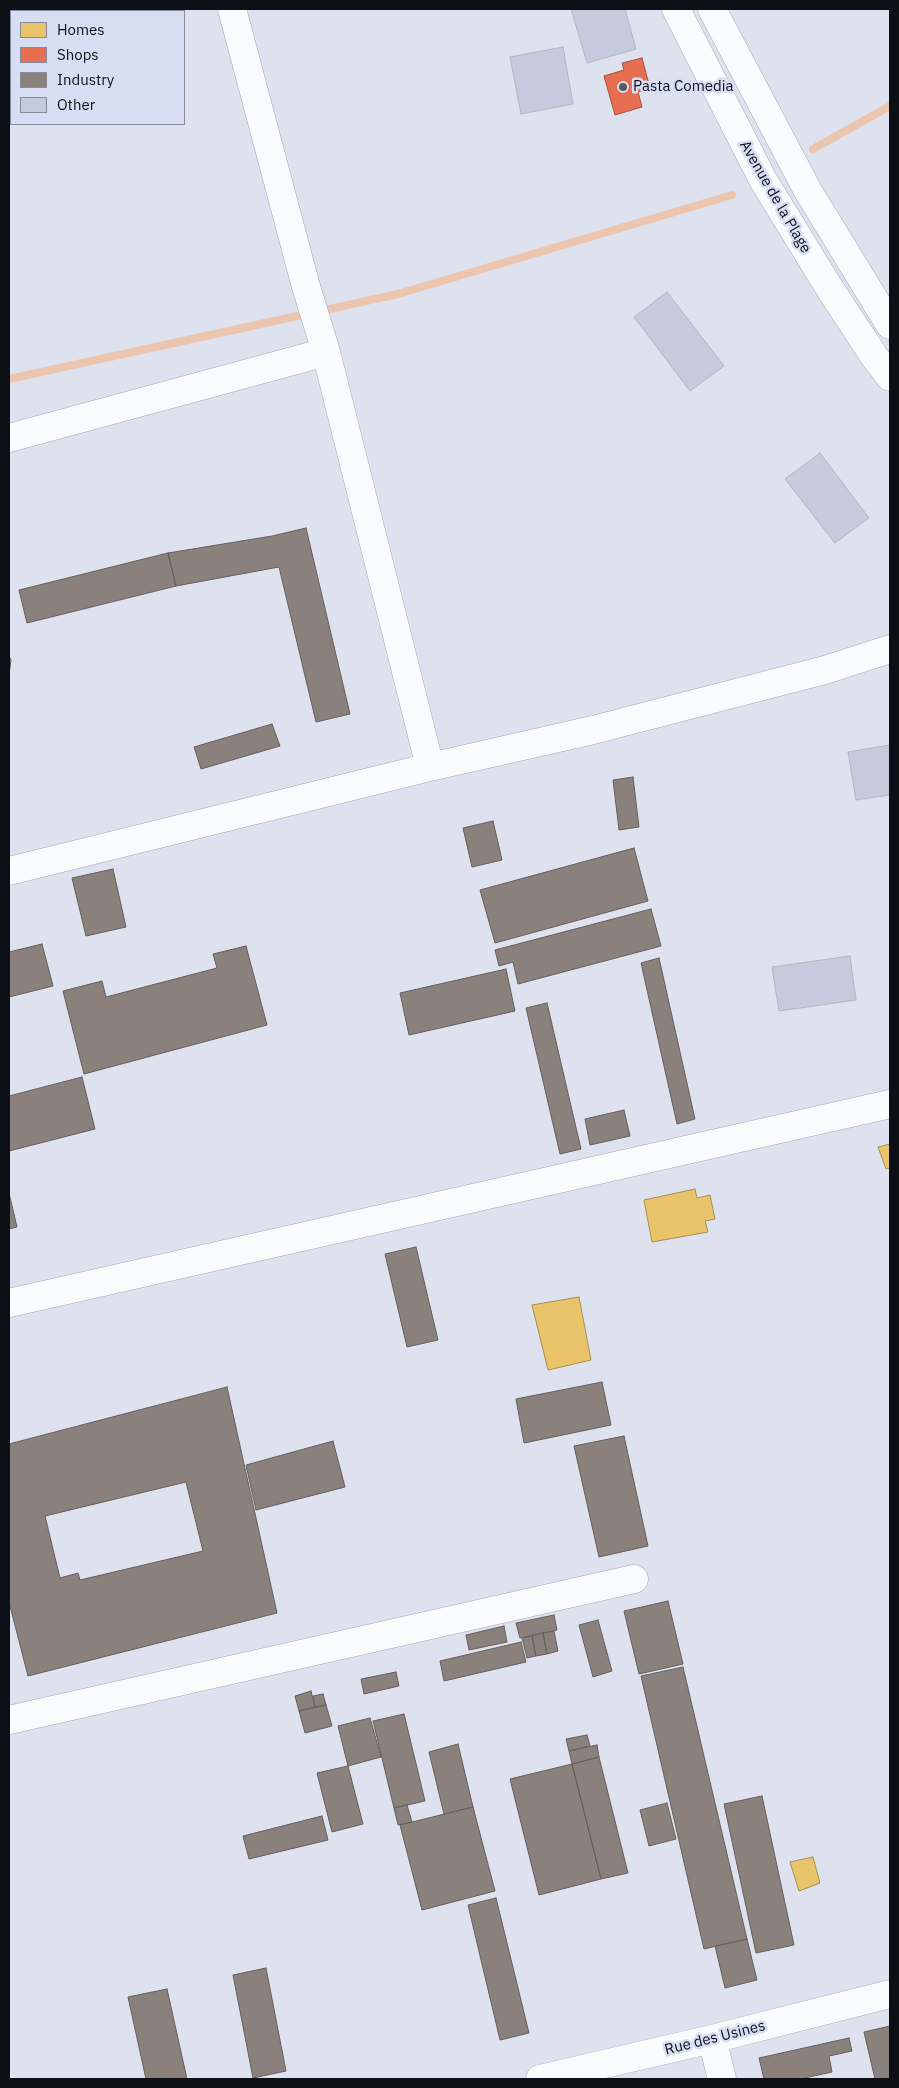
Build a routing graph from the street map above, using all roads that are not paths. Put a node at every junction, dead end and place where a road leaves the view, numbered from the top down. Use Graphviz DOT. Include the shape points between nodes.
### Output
graph roads {
  1 [pos="232,9"];
  2 [pos="676,9"];
  3 [pos="712,9"];
  4 [pos="890,325"];
  5 [pos="322,342"];
  6 [pos="890,377"];
  7 [pos="9,438"];
  8 [pos="890,649"];
  9 [pos="430,767"];
  10 [pos="9,871"];
  11 [pos="890,1104"];
  12 [pos="9,1303"];
  13 [pos="634,1579"];
  14 [pos="9,1720"];
  15 [pos="890,1994"];
  16 [pos="712,2039"];
  17 [pos="540,2079"];
  18 [pos="722,2079"];
  1 -- 5 [label="street"];
  2 -- 6 [label="street, Avenue de la Plage" via="763,180"];
  3 -- 4 [label="street" via="808,190"];
  5 -- 7 [label="street"];
  5 -- 9 [label="street"];
  8 -- 9 [label="street" via="825,670 640,718"];
  9 -- 10 [label="street"];
  11 -- 12 [label="street"];
  13 -- 14 [label="street"];
  15 -- 16 [label="street, Rue des Usines"];
  16 -- 17 [label="street, Rue des Usines"];
  16 -- 18 [label="street"];
}
